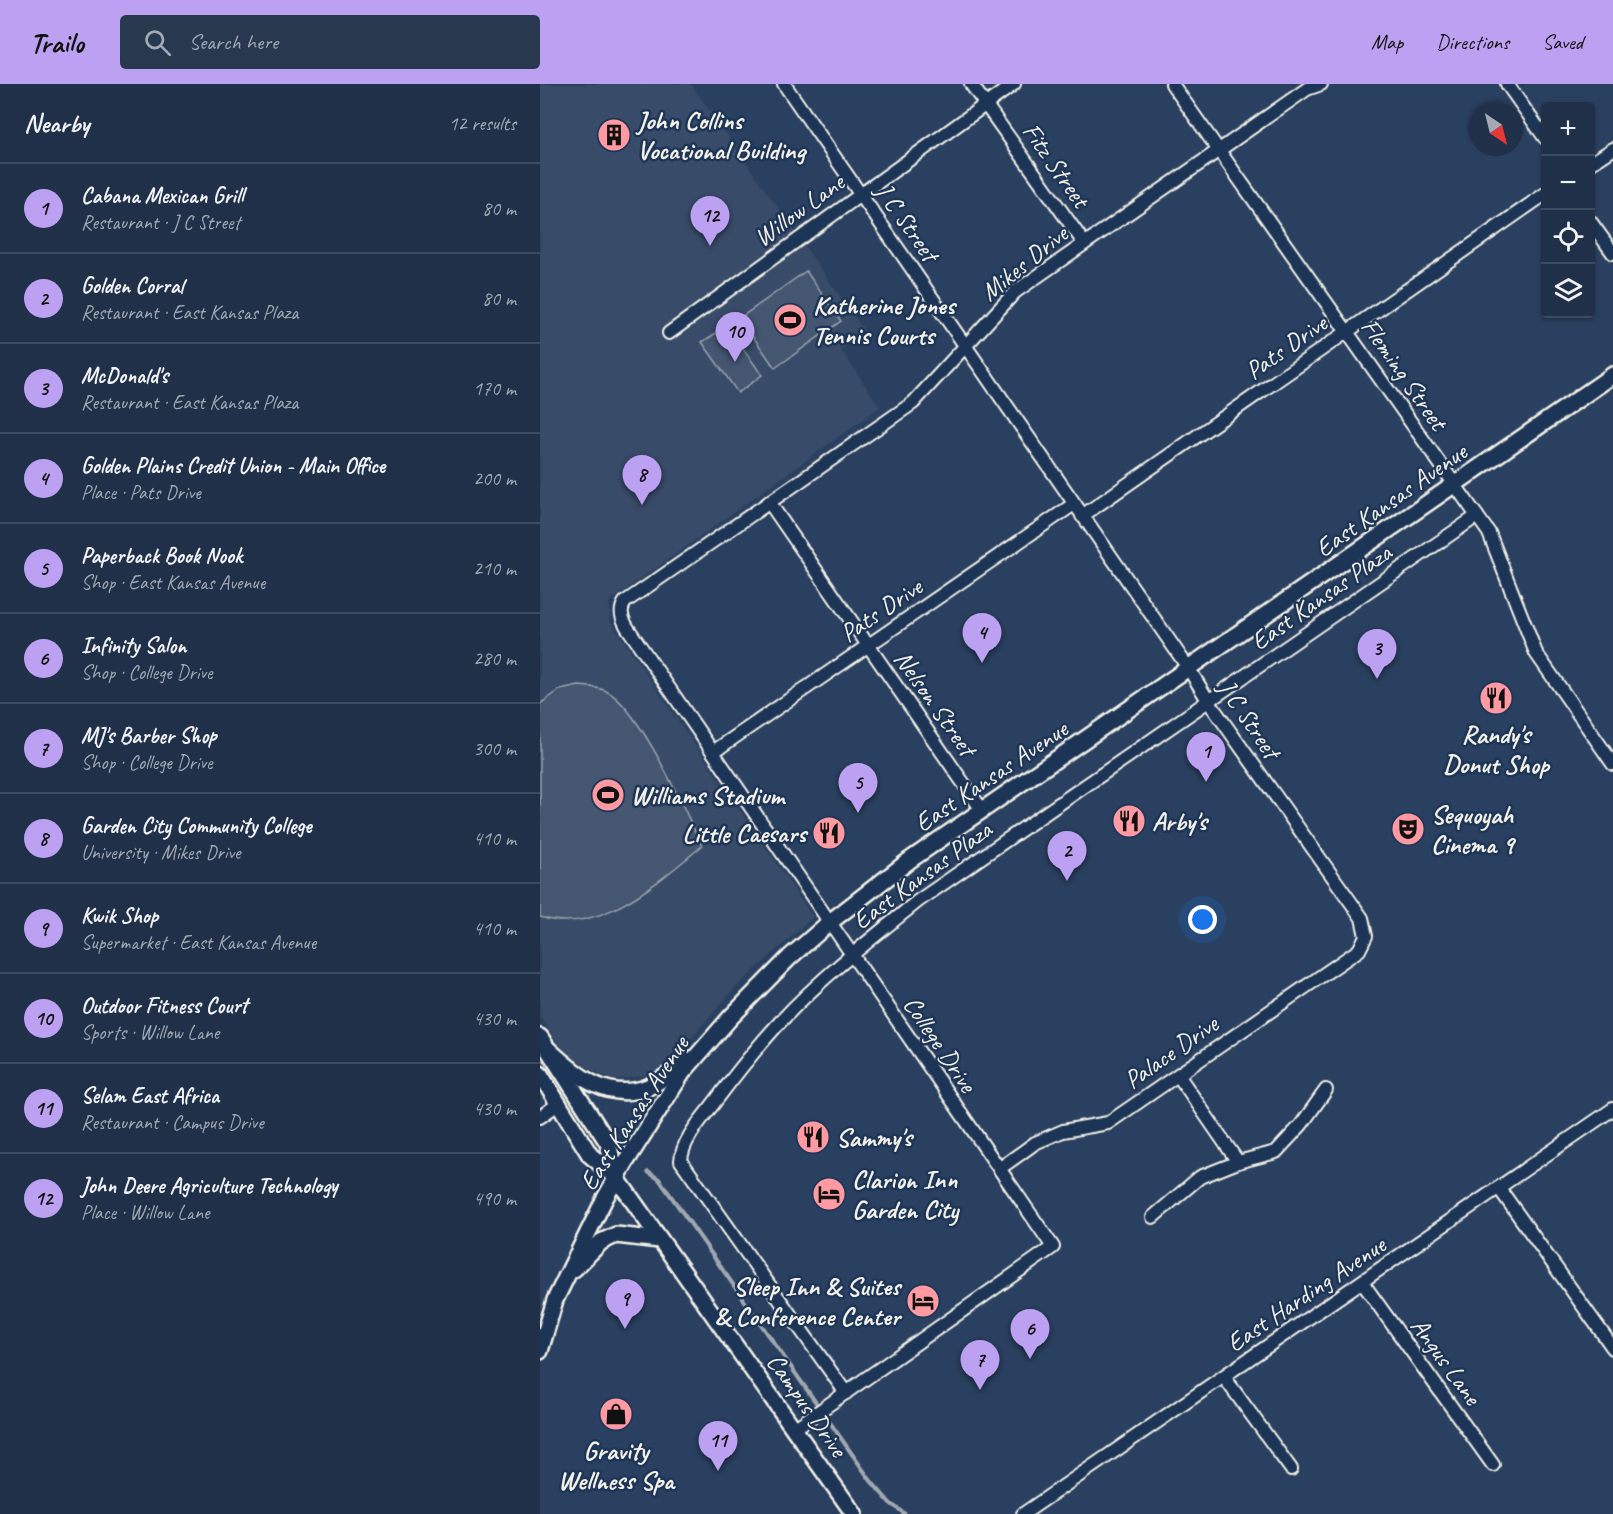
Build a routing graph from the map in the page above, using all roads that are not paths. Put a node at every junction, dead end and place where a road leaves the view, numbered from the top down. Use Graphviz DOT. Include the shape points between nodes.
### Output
graph roads {
  1 [pos="784,84"];
  2 [pos="971,84"];
  3 [pos="1014,84"];
  4 [pos="1172,84"];
  5 [pos="1321,84"];
  6 [pos="1507,84"];
  7 [pos="986,104"];
  8 [pos="1541,132"];
  9 [pos="1613,149"];
  10 [pos="1218,151"];
  11 [pos="1595,161"];
  12 [pos="860,194"];
  13 [pos="1541,197"];
  14 [pos="1595,228"];
  15 [pos="1084,243"];
  16 [pos="1613,253"];
  17 [pos="669,333"];
  18 [pos="1347,333"];
  19 [pos="965,344"];
  20 [pos="1613,375"];
  21 [pos="1455,486"];
  22 [pos="769,502"];
  23 [pos="1074,504"];
  24 [pos="1082,516"];
  25 [pos="1477,516"];
  26 [pos="625,602"];
  27 [pos="868,645"];
  28 [pos="1189,669"];
  29 [pos="1209,702"];
  30 [pos="713,752"];
  31 [pos="1613,764"];
  32 [pos="982,810"];
  33 [pos="830,922"];
  34 [pos="1359,950"];
  35 [pos="852,955"];
  36 [pos="540,1037"];
  37 [pos="549,1050"];
  38 [pos="702,1050"];
  39 [pos="540,1074"];
  40 [pos="1178,1075"];
  41 [pos="1326,1090"];
  42 [pos="558,1104"];
  43 [pos="1613,1109"];
  44 [pos="540,1117"];
  45 [pos="1238,1162"];
  46 [pos="999,1169"];
  47 [pos="616,1177"];
  48 [pos="1499,1188"];
  49 [pos="1153,1217"];
  50 [pos="660,1240"];
  51 [pos="567,1276"];
  52 [pos="1362,1282"];
  53 [pos="1613,1348"];
  54 [pos="540,1351"];
  55 [pos="1224,1377"];
  56 [pos="846,1393"];
  57 [pos="801,1424"];
  58 [pos="1493,1465"];
  59 [pos="1291,1469"];
  60 [pos="854,1514"];
  61 [pos="1023,1514"];
  1 -- 12 [label="street, J C Street"];
  2 -- 7 [label="street, Fitz Street"];
  3 -- 7 [label="street, Willow Lane"];
  4 -- 10 [label="street, Fleming Street"];
  5 -- 10 [label="street, Mikes Drive" via="1307,89"];
  6 -- 8 [label="street"];
  7 -- 12 [label="street, Willow Lane"];
  7 -- 15 [label="street, Fitz Street"];
  9 -- 11 [label="street"];
  10 -- 15 [label="street, Mikes Drive"];
  10 -- 18 [label="street, Fleming Street"];
  12 -- 17 [label="street, Willow Lane"];
  12 -- 19 [label="street, J C Street"];
  13 -- 18 [label="street, Pats Drive"];
  14 -- 16 [label="street"];
  15 -- 19 [label="street, Mikes Drive" via="1015,292"];
  18 -- 21 [label="street, Fleming Street"];
  18 -- 24 [label="street, Pats Drive"];
  19 -- 22 [label="street, Mikes Drive" via="913,403"];
  19 -- 23 [label="street, J C Street"];
  20 -- 21 [label="main road, East Kansas Avenue"];
  21 -- 25 [label="street, Fleming Street"];
  21 -- 28 [label="main road, East Kansas Avenue"];
  22 -- 26 [label="street, Mikes Drive"];
  22 -- 27 [label="street, Nelson Street"];
  23 -- 24 [label="street, J C Street"];
  23 -- 27 [label="street, Pats Drive"];
  24 -- 28 [label="street, J C Street"];
  25 -- 29 [label="street, East Kansas Plaza"];
  25 -- 31 [label="street, Fleming Street" via="1489,533 1536,654"];
  26 -- 30 [label="street, College Drive" via="621,615 627,627"];
  27 -- 30 [label="street, Pats Drive"];
  27 -- 32 [label="street, Nelson Street"];
  28 -- 29 [label="street, J C Street"];
  28 -- 32 [label="main road, East Kansas Avenue"];
  29 -- 34 [label="street, J C Street" via="1362,918 1366,936"];
  29 -- 35 [label="street, East Kansas Plaza" via="918,901"];
  30 -- 33 [label="street, College Drive"];
  32 -- 33 [label="main road, East Kansas Avenue"];
  33 -- 35 [label="street, College Drive"];
  33 -- 38 [label="main road, East Kansas Avenue" via="760,987"];
  34 -- 40 [label="street, Palace Drive"];
  35 -- 46 [label="street, College Drive"];
  35 -- 56 [label="street, East Kansas Plaza" via="782,1020 754,1052 681,1151 681,1161"];
  36 -- 37 [label="main road, Campus Drive"];
  37 -- 38 [label="main road" via="592,1085 633,1090 649,1086"];
  37 -- 47 [label="main road, Campus Drive" via="608,1143"];
  38 -- 47 [label="main road, East Kansas Avenue" via="683,1072"];
  39 -- 42 [label="main road, Campus Drive"];
  40 -- 45 [label="street"];
  40 -- 46 [label="street, Palace Drive" via="1108,1123 1053,1135"];
  41 -- 45 [label="street" via="1276,1152"];
  42 -- 44 [label="street"];
  42 -- 47 [label="main road, Campus Drive" via="590,1155"];
  43 -- 48 [label="street, East Harding Avenue"];
  45 -- 49 [label="street" via="1200,1177"];
  46 -- 56 [label="street, College Drive" via="1053,1247"];
  47 -- 50 [label="main road, Campus Drive"];
  47 -- 51 [label="main road, East Kansas Avenue"];
  48 -- 52 [label="street, East Harding Avenue"];
  48 -- 53 [label="street"];
  50 -- 51 [label="main road" via="616,1235 601,1242"];
  50 -- 57 [label="main road, Campus Drive"];
  51 -- 54 [label="main road, East Kansas Avenue" via="555,1300"];
  52 -- 55 [label="street, East Harding Avenue"];
  52 -- 58 [label="street, Angus Lane"];
  55 -- 59 [label="street"];
  55 -- 61 [label="street, East Harding Avenue"];
  56 -- 57 [label="street, College Drive"];
  57 -- 60 [label="main road, Campus Drive"];
}
